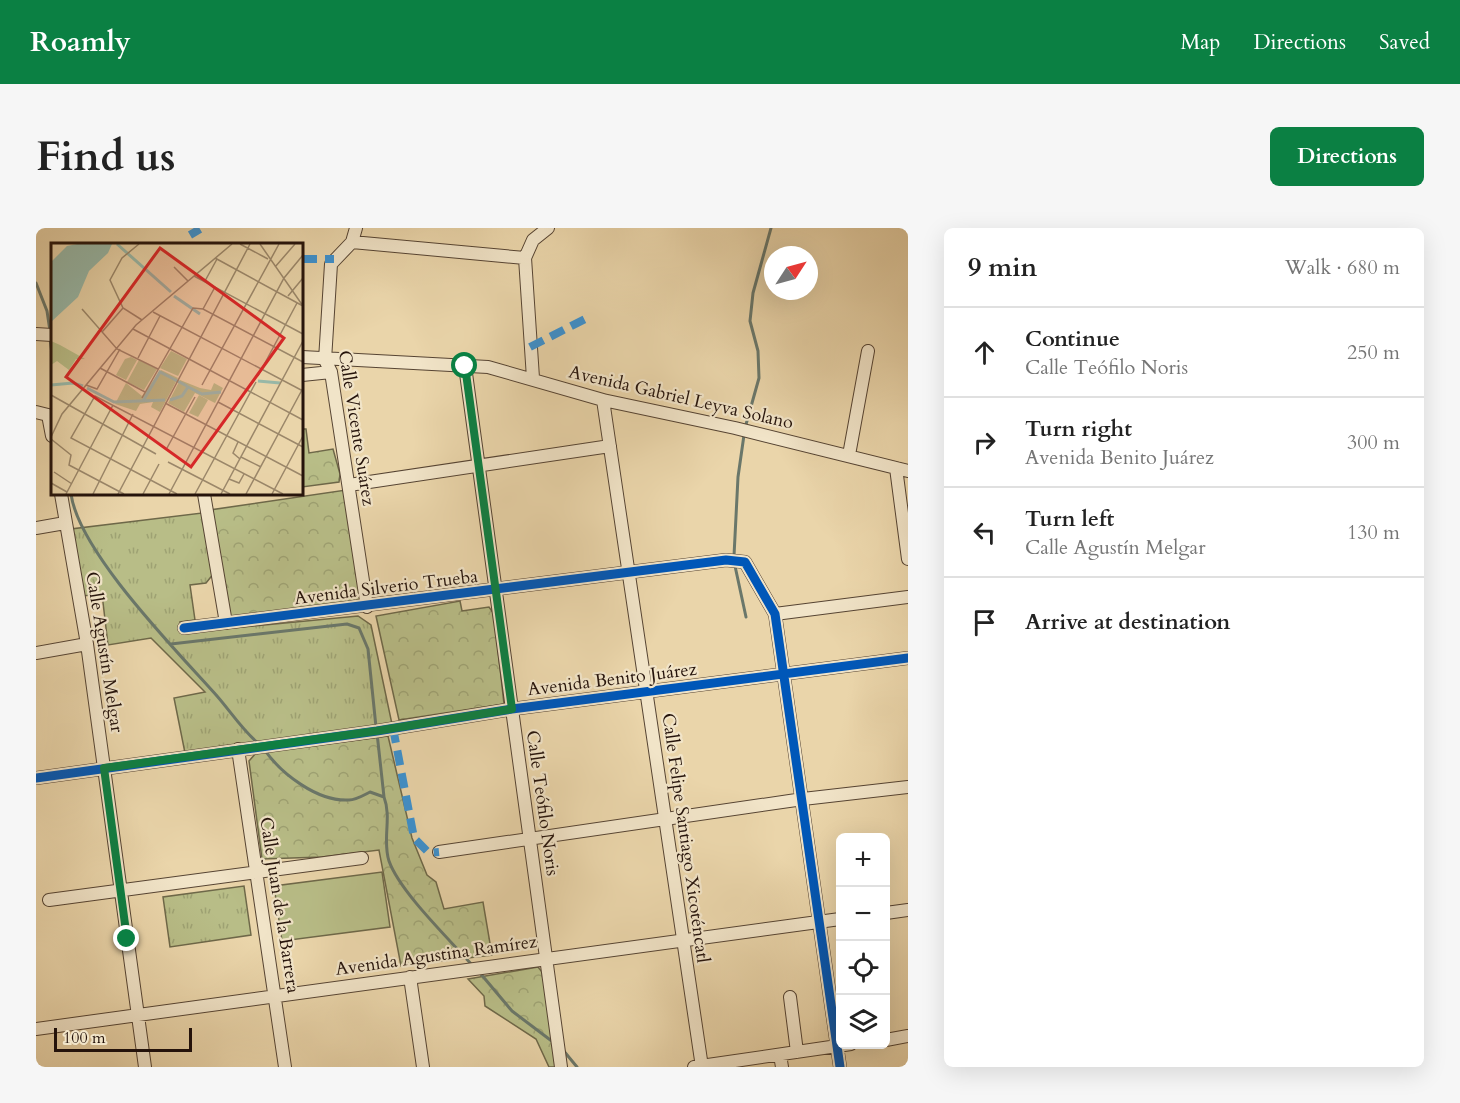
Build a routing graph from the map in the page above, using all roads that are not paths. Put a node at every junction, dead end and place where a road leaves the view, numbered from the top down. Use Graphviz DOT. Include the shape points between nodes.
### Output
graph roads {
  1 [pos="356,228"];
  2 [pos="548,228"];
  3 [pos="352,242"];
  4 [pos="525,258"];
  5 [pos="36,334"];
  6 [pos="51,335"];
  7 [pos="868,351"];
  8 [pos="303,357"];
  9 [pos="325,360"];
  10 [pos="465,366"];
  11 [pos="331,372"];
  12 [pos="303,375"];
  13 [pos="533,378"];
  14 [pos="603,400"];
  15 [pos="37,412"];
  16 [pos="51,427"];
  17 [pos="610,446"];
  18 [pos="849,455"];
  19 [pos="478,466"];
  20 [pos="902,469"];
  21 [pos="349,485"];
  22 [pos="61,495"];
  23 [pos="204,495"];
  24 [pos="65,523"];
  25 [pos="36,528"];
  26 [pos="906,533"];
  27 [pos="908,559"];
  28 [pos="628,572"];
  29 [pos="496,591"];
  30 [pos="908,597"];
  31 [pos="367,607"];
  32 [pos="775,614"];
  33 [pos="225,623"];
  34 [pos="184,628"];
  35 [pos="87,644"];
  36 [pos="36,653"];
  37 [pos="908,658"];
  38 [pos="784,675"];
  39 [pos="646,691"];
  40 [pos="512,709"];
  41 [pos="238,749"];
  42 [pos="104,768"];
  43 [pos="36,778"];
  44 [pos="908,787"];
  45 [pos="803,799"];
  46 [pos="665,821"];
  47 [pos="530,840"];
  48 [pos="438,852"];
  49 [pos="362,858"];
  50 [pos="257,872"];
  51 [pos="121,890"];
  52 [pos="49,900"];
  53 [pos="908,910"];
  54 [pos="890,913"];
  55 [pos="836,920"];
  56 [pos="820,922"];
  57 [pos="683,940"];
  58 [pos="546,958"];
  59 [pos="410,977"];
  60 [pos="276,995"];
  61 [pos="790,997"];
  62 [pos="138,1014"];
  63 [pos="36,1029"];
  64 [pos="836,1032"];
  65 [pos="908,1036"];
  66 [pos="890,1039"];
  67 [pos="836,1046"];
  68 [pos="838,1049"];
  69 [pos="797,1052"];
  70 [pos="781,1061"];
  71 [pos="145,1067"];
  72 [pos="285,1067"];
  73 [pos="423,1067"];
  74 [pos="561,1067"];
  75 [pos="699,1067"];
  76 [pos="840,1067"];
  1 -- 3 [label="street, Calle Vicente Suárez"];
  2 -- 4 [label="street" via="533,240"];
  3 -- 4 [label="street"];
  3 -- 9 [label="street, Calle Vicente Suárez" via="331,264"];
  4 -- 13 [label="street"];
  5 -- 6 [label="street"];
  7 -- 18 [label="street"];
  8 -- 9 [label="street, Avenida Gabriel Leyva Solano"];
  9 -- 10 [label="street, Avenida Gabriel Leyva Solano"];
  9 -- 11 [label="street, Calle Vicente Suárez"];
  10 -- 13 [label="street, Avenida Gabriel Leyva Solano" via="488,367"];
  10 -- 19 [label="street, Calle Teófilo Noris"];
  11 -- 12 [label="street"];
  11 -- 21 [label="street, Calle Vicente Suárez"];
  13 -- 14 [label="street, Avenida Gabriel Leyva Solano"];
  14 -- 17 [label="street, Calle Felipe Santiago Xicoténcatl"];
  14 -- 18 [label="street, Avenida Gabriel Leyva Solano"];
  15 -- 16 [label="street" via="50,418"];
  17 -- 19 [label="street"];
  17 -- 28 [label="street, Calle Felipe Santiago Xicoténcatl"];
  18 -- 20 [label="street, Avenida Gabriel Leyva Solano"];
  19 -- 21 [label="street"];
  19 -- 29 [label="street, Calle Teófilo Noris"];
  20 -- 26 [label="street"];
  21 -- 31 [label="street, Calle Vicente Suárez"];
  22 -- 24 [label="street, Calle Agustín Melgar"];
  23 -- 33 [label="street"];
  24 -- 25 [label="street"];
  24 -- 35 [label="street, Calle Agustín Melgar"];
  26 -- 27 [label="street"];
  28 -- 29 [label="street, Avenida Silverio Trueba"];
  28 -- 32 [label="street, Avenida Silverio Trueba" via="740,560 752,569"];
  28 -- 39 [label="street, Calle Felipe Santiago Xicoténcatl"];
  29 -- 31 [label="street, Avenida Silverio Trueba"];
  29 -- 40 [label="street, Calle Teófilo Noris"];
  30 -- 32 [label="street"];
  31 -- 33 [label="street, Avenida Silverio Trueba"];
  32 -- 38 [label="street"];
  33 -- 34 [label="street, Avenida Silverio Trueba"];
  35 -- 36 [label="street"];
  35 -- 42 [label="street, Calle Agustín Melgar"];
  37 -- 38 [label="street, Avenida Benito Juárez"];
  38 -- 39 [label="street, Avenida Benito Juárez"];
  38 -- 45 [label="street"];
  39 -- 40 [label="street, Avenida Benito Juárez"];
  39 -- 46 [label="street, Calle Felipe Santiago Xicoténcatl"];
  40 -- 41 [label="street, Avenida Benito Juárez"];
  40 -- 47 [label="street, Calle Teófilo Noris"];
  41 -- 42 [label="street, Avenida Benito Juárez"];
  41 -- 50 [label="street, Calle Juan de la Barrera"];
  42 -- 43 [label="street, Avenida Benito Juárez"];
  42 -- 51 [label="street, Calle Agustín Melgar"];
  44 -- 45 [label="street"];
  45 -- 46 [label="street"];
  45 -- 56 [label="street"];
  46 -- 47 [label="street"];
  46 -- 57 [label="street, Calle Felipe Santiago Xicoténcatl"];
  47 -- 48 [label="street"];
  47 -- 58 [label="street, Calle Teófilo Noris"];
  49 -- 50 [label="street"];
  50 -- 51 [label="street"];
  50 -- 60 [label="street, Calle Juan de la Barrera"];
  51 -- 52 [label="street"];
  51 -- 62 [label="street, Calle Agustín Melgar"];
  53 -- 54 [label="street"];
  55 -- 56 [label="street, Avenida Agustina Ramírez"];
  56 -- 57 [label="street, Avenida Agustina Ramírez"];
  56 -- 64 [label="street"];
  57 -- 58 [label="street, Avenida Agustina Ramírez"];
  57 -- 75 [label="street, Calle Felipe Santiago Xicoténcatl"];
  58 -- 59 [label="street, Avenida Agustina Ramírez"];
  58 -- 74 [label="street, Calle Teófilo Noris"];
  59 -- 60 [label="street, Avenida Agustina Ramírez"];
  59 -- 73 [label="street"];
  60 -- 62 [label="street, Avenida Agustina Ramírez"];
  60 -- 72 [label="street, Calle Juan de la Barrera"];
  61 -- 69 [label="street"];
  62 -- 63 [label="street, Avenida Agustina Ramírez"];
  62 -- 71 [label="street, Calle Agustín Melgar"];
  65 -- 66 [label="street"];
  67 -- 69 [label="street"];
  68 -- 76 [label="street"];
  69 -- 70 [label="street"];
  70 -- 75 [label="street"];
}
